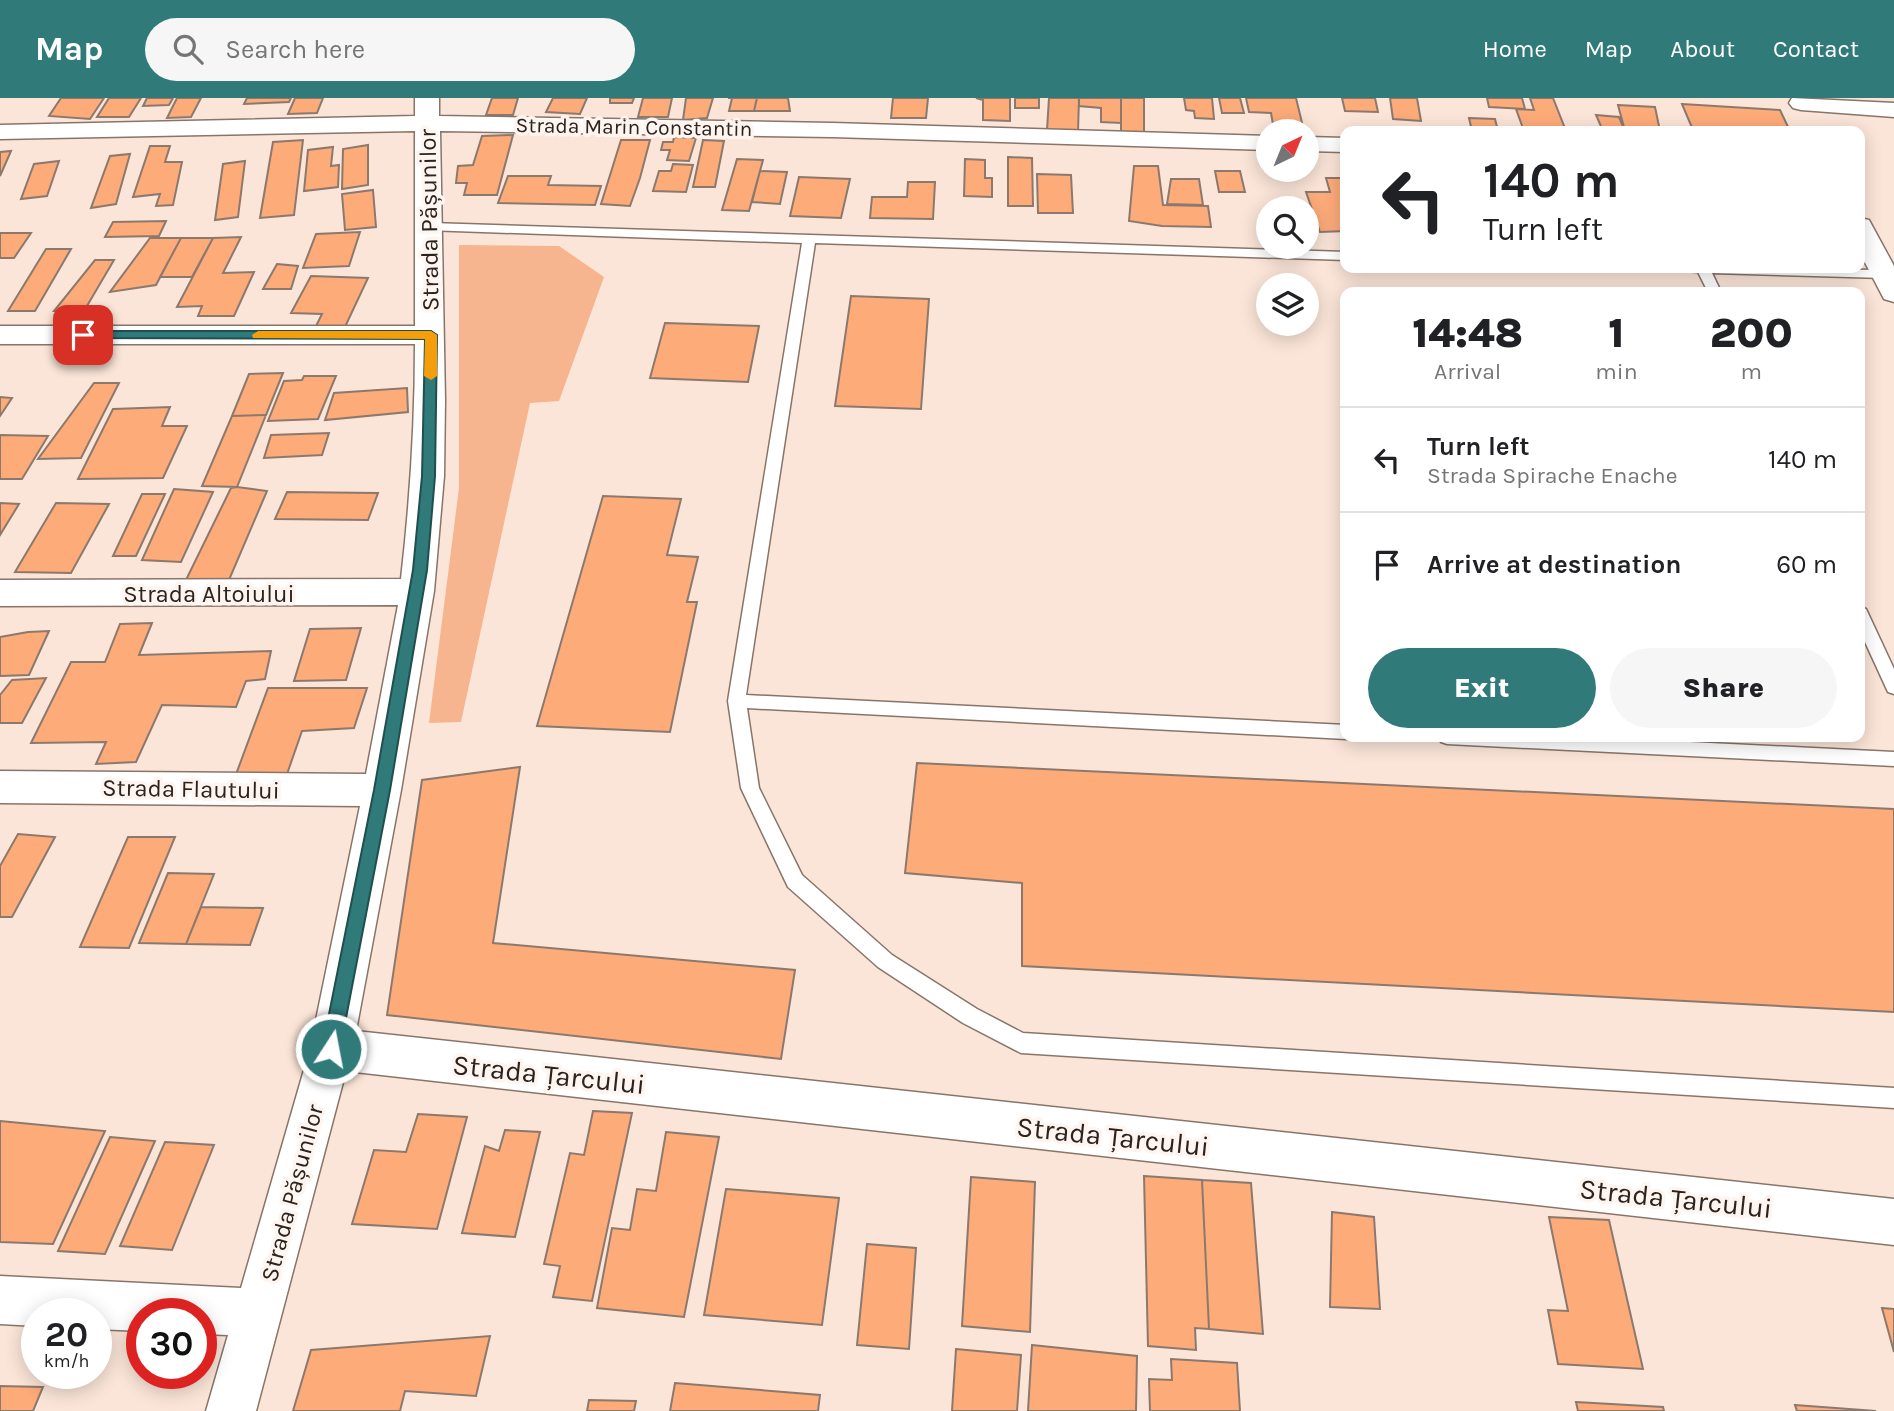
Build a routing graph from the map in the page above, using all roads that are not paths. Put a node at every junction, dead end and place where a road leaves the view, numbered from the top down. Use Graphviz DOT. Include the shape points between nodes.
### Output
graph roads {
  1 [pos="1799,101"];
  2 [pos="1894,110"];
  3 [pos="427,111"];
  4 [pos="1812,126"];
  5 [pos="0,132"];
  6 [pos="1256,142"];
  7 [pos="1320,144"];
  8 [pos="1340,145"];
  9 [pos="430,227"];
  10 [pos="1865,236"];
  11 [pos="809,239"];
  12 [pos="1340,256"];
  13 [pos="1761,273"];
  14 [pos="1889,284"];
  15 [pos="0,335"];
  16 [pos="431,335"];
  17 [pos="417,591"];
  18 [pos="0,593"];
  19 [pos="1865,624"];
  20 [pos="1894,687"];
  21 [pos="737,701"];
  22 [pos="1340,732"];
  23 [pos="1549,742"];
  24 [pos="1894,759"];
  25 [pos="0,787"];
  26 [pos="382,790"];
  27 [pos="331,1049"];
  28 [pos="1894,1098"];
  29 [pos="1894,1222"];
  30 [pos="0,1300"];
  31 [pos="259,1313"];
  32 [pos="231,1411"];
  1 -- 2 [label="street"];
  1 -- 4 [label="street"];
  3 -- 5 [label="street, Strada Marin Constantin"];
  3 -- 6 [label="street, Strada Marin Constantin" via="831,118"];
  3 -- 9 [label="street, Strada Pășunilor"];
  7 -- 8 [label="street"];
  9 -- 11 [label="lane"];
  9 -- 16 [label="street, Strada Pășunilor"];
  10 -- 14 [label="street"];
  11 -- 12 [label="lane"];
  11 -- 21 [label="lane"];
  13 -- 14 [label="lane"];
  15 -- 16 [label="street"];
  16 -- 17 [label="street, Strada Pășunilor" via="428,476"];
  17 -- 18 [label="street, Strada Altoiului"];
  17 -- 26 [label="street, Strada Pășunilor"];
  19 -- 20 [label="lane"];
  21 -- 22 [label="lane"];
  21 -- 28 [label="lane" via="750,788 795,881 885,961 1021,1043"];
  23 -- 24 [label="lane"];
  25 -- 26 [label="street, Strada Flautului"];
  26 -- 27 [label="street, Strada Pășunilor"];
  27 -- 29 [label="street, Strada Țarcului"];
  27 -- 31 [label="street, Strada Pășunilor"];
  30 -- 31 [label="street"];
  31 -- 32 [label="street, Strada Pășunilor"];
}
